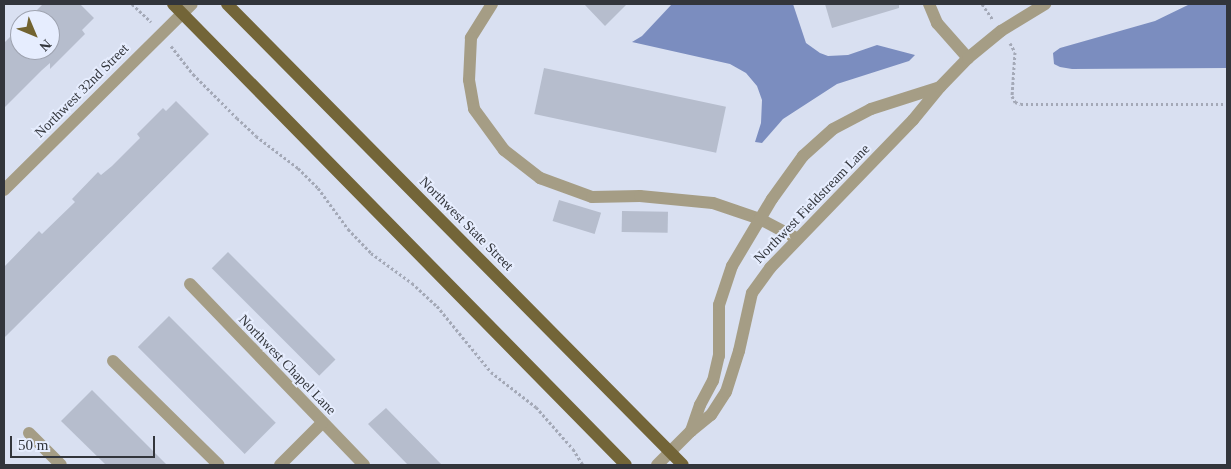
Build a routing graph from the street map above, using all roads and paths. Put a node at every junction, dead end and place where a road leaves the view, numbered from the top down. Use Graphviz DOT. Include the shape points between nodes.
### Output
graph roads {
  1 [pos="132,4"];
  2 [pos="227,4"];
  3 [pos="492,4"];
  4 [pos="929,4"];
  5 [pos="982,4"];
  6 [pos="1045,4"];
  7 [pos="182,7"];
  8 [pos="1001,31"];
  9 [pos="161,33"];
  10 [pos="968,58"];
  11 [pos="940,87"];
  12 [pos="1227,104"];
  13 [pos="4,190"];
  14 [pos="760,219"];
  15 [pos="796,238"];
  16 [pos="190,284"];
  17 [pos="113,361"];
  18 [pos="322,424"];
  19 [pos="690,431"];
  20 [pos="29,433"];
  21 [pos="670,452"];
  22 [pos="61,465"];
  23 [pos="219,465"];
  24 [pos="280,465"];
  25 [pos="364,465"];
  26 [pos="583,465"];
  27 [pos="626,465"];
  28 [pos="657,465"];
  29 [pos="683,465"];
  1 -- 9 [label="path"];
  2 -- 21 [label="main road, Northwest State Street"];
  3 -- 14 [label="street" via="472,38 468,80 474,109 504,150 540,178 592,197 640,196 713,203"];
  4 -- 10 [label="street" via="937,24"];
  5 -- 8 [label="path"];
  6 -- 8 [label="street, Northwest Fieldstream Lane"];
  7 -- 9 [label="street, Northwest 32nd Street"];
  7 -- 27 [label="main road"];
  8 -- 10 [label="street, Northwest Fieldstream Lane"];
  8 -- 12 [label="path" via="1015,52 1012,96 1021,104"];
  9 -- 13 [label="street, Northwest 32nd Street"];
  9 -- 26 [label="path" via="193,74 217,98 318,188 348,229 371,253 437,306 490,372 536,406 573,448"];
  10 -- 11 [label="street, Northwest Fieldstream Lane"];
  11 -- 14 [label="street, Northwest Fieldstream Lane" via="871,110 833,129 803,156"];
  11 -- 15 [label="street, Northwest Fieldstream Lane" via="913,120"];
  14 -- 15 [label="street"];
  14 -- 19 [label="street, Northwest Fieldstream Lane" via="732,266 721,297 719,356 713,381"];
  15 -- 19 [label="street, Northwest Fieldstream Lane" via="752,293 726,392 711,415"];
  16 -- 18 [label="street, Northwest Chapel Lane"];
  17 -- 23 [label="street"];
  18 -- 24 [label="street"];
  18 -- 25 [label="street, Northwest Chapel Lane"];
  19 -- 21 [label="street, Northwest Fieldstream Lane"];
  20 -- 22 [label="street"];
  21 -- 28 [label="street, Northwest Fieldstream Lane"];
  21 -- 29 [label="main road, Northwest State Street"];
}
